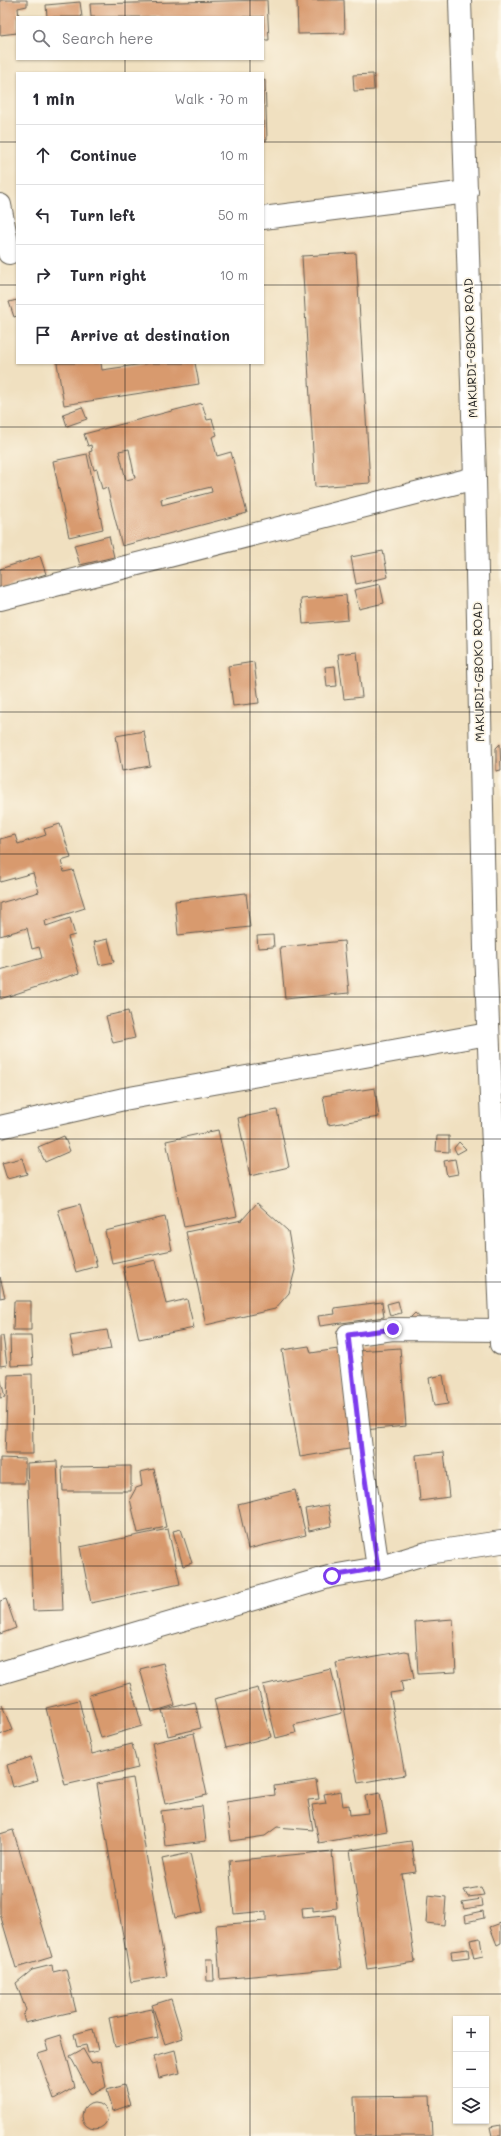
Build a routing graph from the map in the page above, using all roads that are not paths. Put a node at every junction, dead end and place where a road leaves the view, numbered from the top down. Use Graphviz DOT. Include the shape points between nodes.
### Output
graph roads {
  1 [pos="460,0"];
  2 [pos="467,192"];
  3 [pos="0,205"];
  4 [pos="264,218"];
  5 [pos="9,253"];
  6 [pos="475,478"];
  7 [pos="0,599"];
  8 [pos="488,1034"];
  9 [pos="0,1127"];
  10 [pos="501,1337"];
  11 [pos="501,1542"];
  12 [pos="378,1568"];
  13 [pos="0,1673"];
  1 -- 2 [label="street, MAKURDI-GBOKO ROAD"];
  2 -- 4 [label="street"];
  2 -- 6 [label="street, MAKURDI-GBOKO ROAD"];
  3 -- 5 [label="street"];
  6 -- 7 [label="street"];
  6 -- 8 [label="street, MAKURDI-GBOKO ROAD"];
  8 -- 9 [label="street" via="124,1098"];
  8 -- 10 [label="street, MAKURDI-GBOKO ROAD"];
  10 -- 12 [label="street" via="393,1329 348,1335"];
  11 -- 12 [label="street" via="428,1553"];
  12 -- 13 [label="street" via="332,1576"];
}
